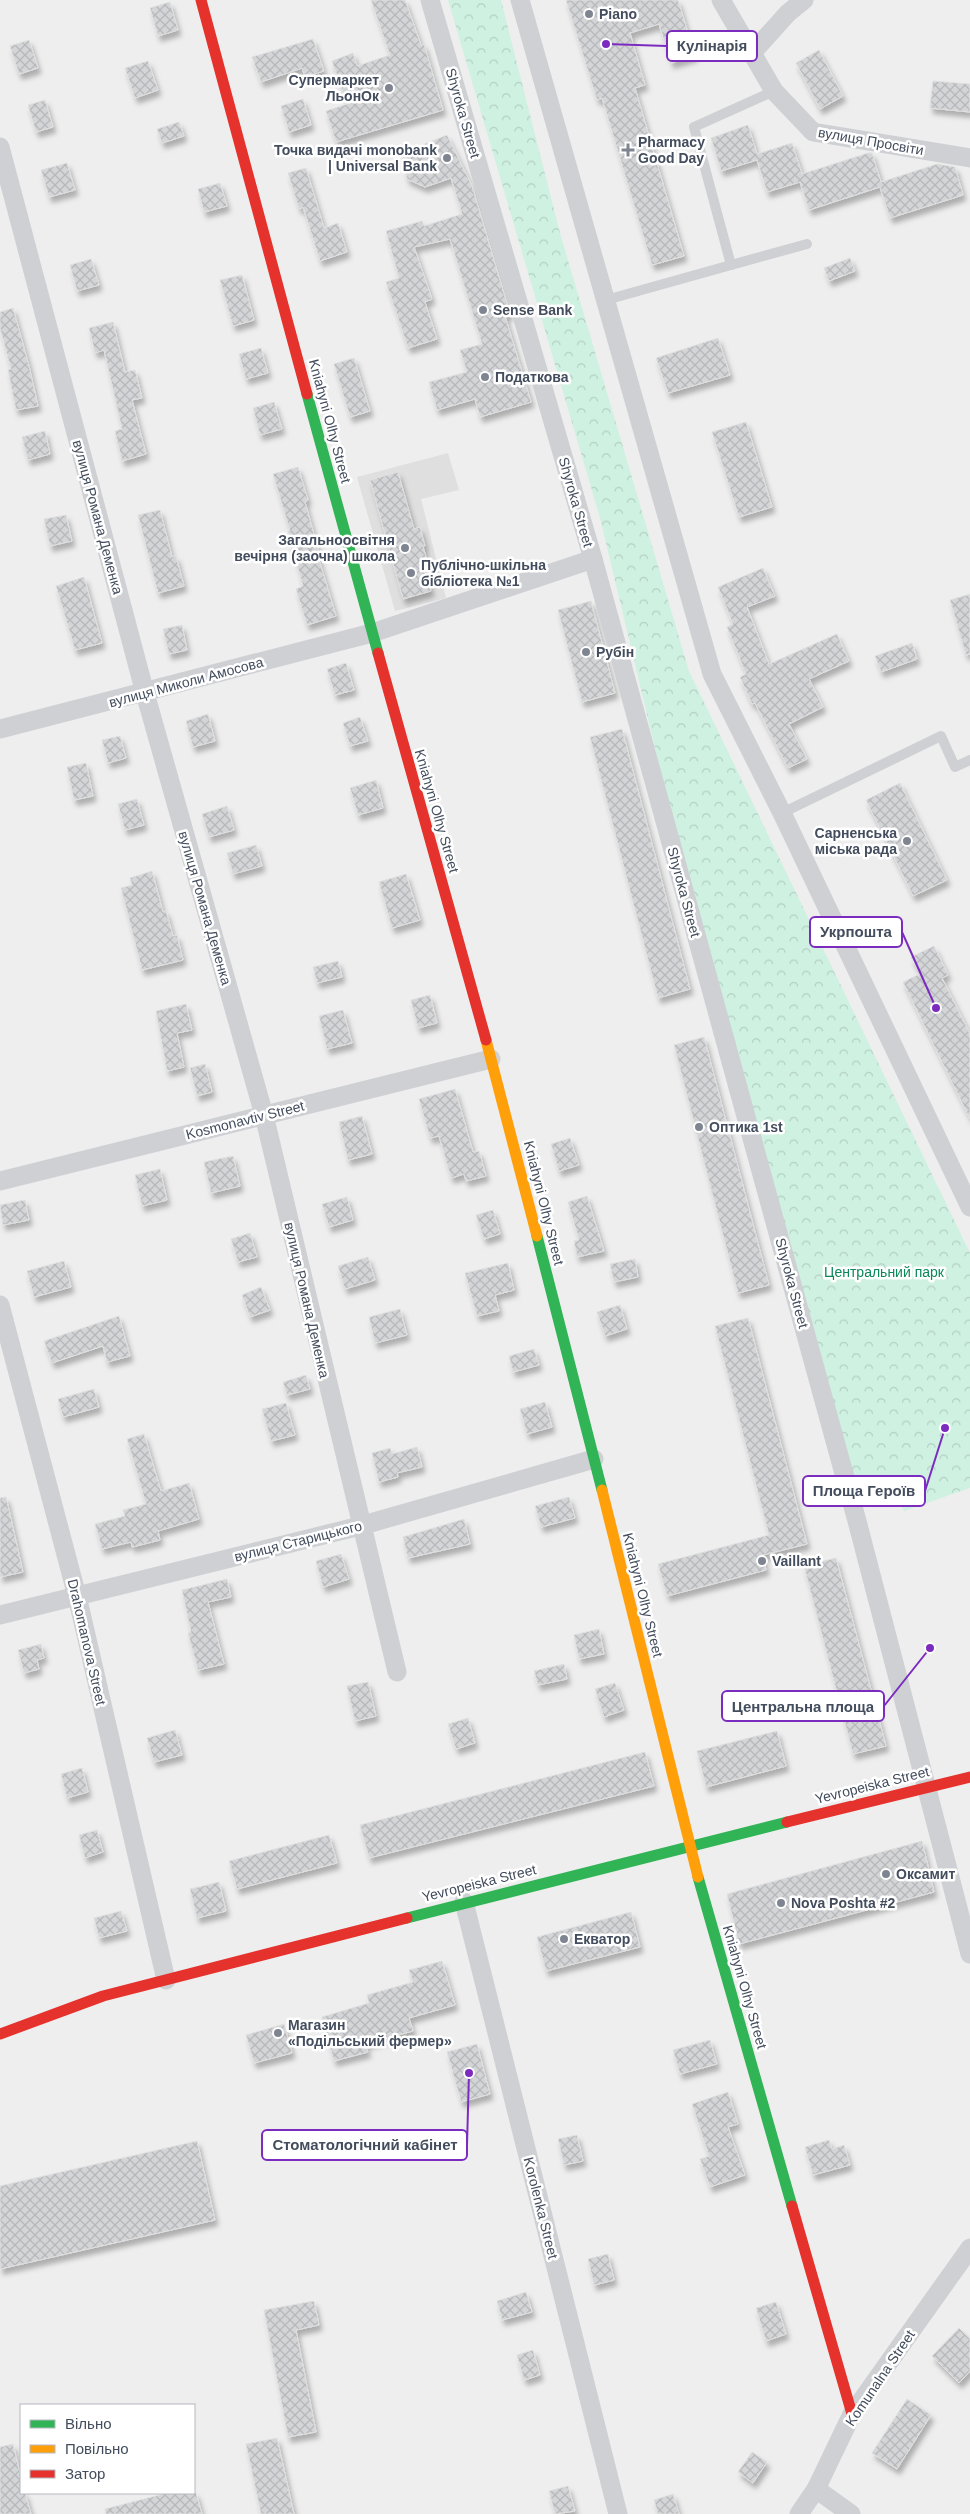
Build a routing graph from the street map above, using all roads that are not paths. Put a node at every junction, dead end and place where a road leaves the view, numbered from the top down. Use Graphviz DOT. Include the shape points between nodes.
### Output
graph roads {
  1 [pos="201,0"];
  2 [pos="430,0"];
  3 [pos="520,0"];
  4 [pos="721,0"];
  5 [pos="804,0"];
  6 [pos="751,54"];
  7 [pos="774,91"];
  8 [pos="0,147"];
  9 [pos="970,158"];
  10 [pos="807,244"];
  11 [pos="731,265"];
  12 [pos="606,300"];
  13 [pos="592,559"];
  14 [pos="372,633"];
  15 [pos="145,693"];
  16 [pos="0,729"];
  17 [pos="970,760"];
  18 [pos="782,813"];
  19 [pos="491,1059"];
  20 [pos="264,1115"];
  21 [pos="0,1181"];
  22 [pos="970,1207"];
  23 [pos="0,1305"];
  24 [pos="594,1459"];
  25 [pos="360,1526"];
  26 [pos="77,1596"];
  27 [pos="0,1615"];
  28 [pos="397,1672"];
  29 [pos="970,1777"];
  30 [pos="926,1788"];
  31 [pos="689,1846"];
  32 [pos="464,1902"];
  33 [pos="970,1954"];
  34 [pos="166,1980"];
  35 [pos="0,2034"];
  36 [pos="970,2248"];
  37 [pos="852,2414"];
  38 [pos="816,2489"];
  39 [pos="618,2514"];
  40 [pos="799,2514"];
  41 [pos="851,2514"];
  1 -- 14 [label="street, Kniahyni Olhy Street"];
  2 -- 13 [label="street, Shyroka Street"];
  3 -- 12 [label="street"];
  4 -- 6 [label="street, вулиця Просвіти"];
  5 -- 6 [label="street"];
  6 -- 7 [label="street, вулиця Просвіти"];
  7 -- 9 [label="street, вулиця Просвіти" via="813,132"];
  7 -- 11 [label="lane" via="694,127"];
  8 -- 15 [label="street, вулиця Романа Деменка"];
  10 -- 11 [label="lane"];
  11 -- 12 [label="lane"];
  12 -- 18 [label="street" via="712,674"];
  13 -- 14 [label="street, вулиця Миколи Амосова"];
  13 -- 30 [label="street, Shyroka Street" via="857,1521"];
  14 -- 15 [label="street, вулиця Миколи Амосова"];
  14 -- 19 [label="street, Kniahyni Olhy Street"];
  15 -- 16 [label="street, вулиця Миколи Амосова"];
  15 -- 20 [label="street, вулиця Романа Деменка"];
  17 -- 18 [label="lane" via="955,767 941,736"];
  18 -- 22 [label="street"];
  19 -- 20 [label="street, Kosmonavtiv Street"];
  19 -- 24 [label="street, Kniahyni Olhy Street"];
  20 -- 21 [label="street, Kosmonavtiv Street"];
  20 -- 25 [label="street, вулиця Романа Деменка"];
  23 -- 26 [label="street, Drahomanova Street"];
  24 -- 25 [label="street, вулиця Старицького"];
  24 -- 31 [label="street, Kniahyni Olhy Street"];
  25 -- 26 [label="street, вулиця Старицького"];
  25 -- 28 [label="street, вулиця Романа Деменка"];
  26 -- 27 [label="street, вулиця Старицького"];
  26 -- 34 [label="street, Drahomanova Street"];
  29 -- 30 [label="street, Yevropeiska Street"];
  30 -- 31 [label="street, Yevropeiska Street"];
  30 -- 33 [label="street, Shyroka Street"];
  31 -- 32 [label="street, Yevropeiska Street"];
  31 -- 37 [label="street, Kniahyni Olhy Street"];
  32 -- 34 [label="street, Yevropeiska Street"];
  32 -- 39 [label="street, Korolenka Street"];
  34 -- 35 [label="street, Yevropeiska Street" via="103,1996"];
  36 -- 37 [label="street, Komunalna Street"];
  37 -- 38 [label="street, Komunalna Street"];
  38 -- 40 [label="street, Komunalna Street"];
  38 -- 41 [label="street"];
}
